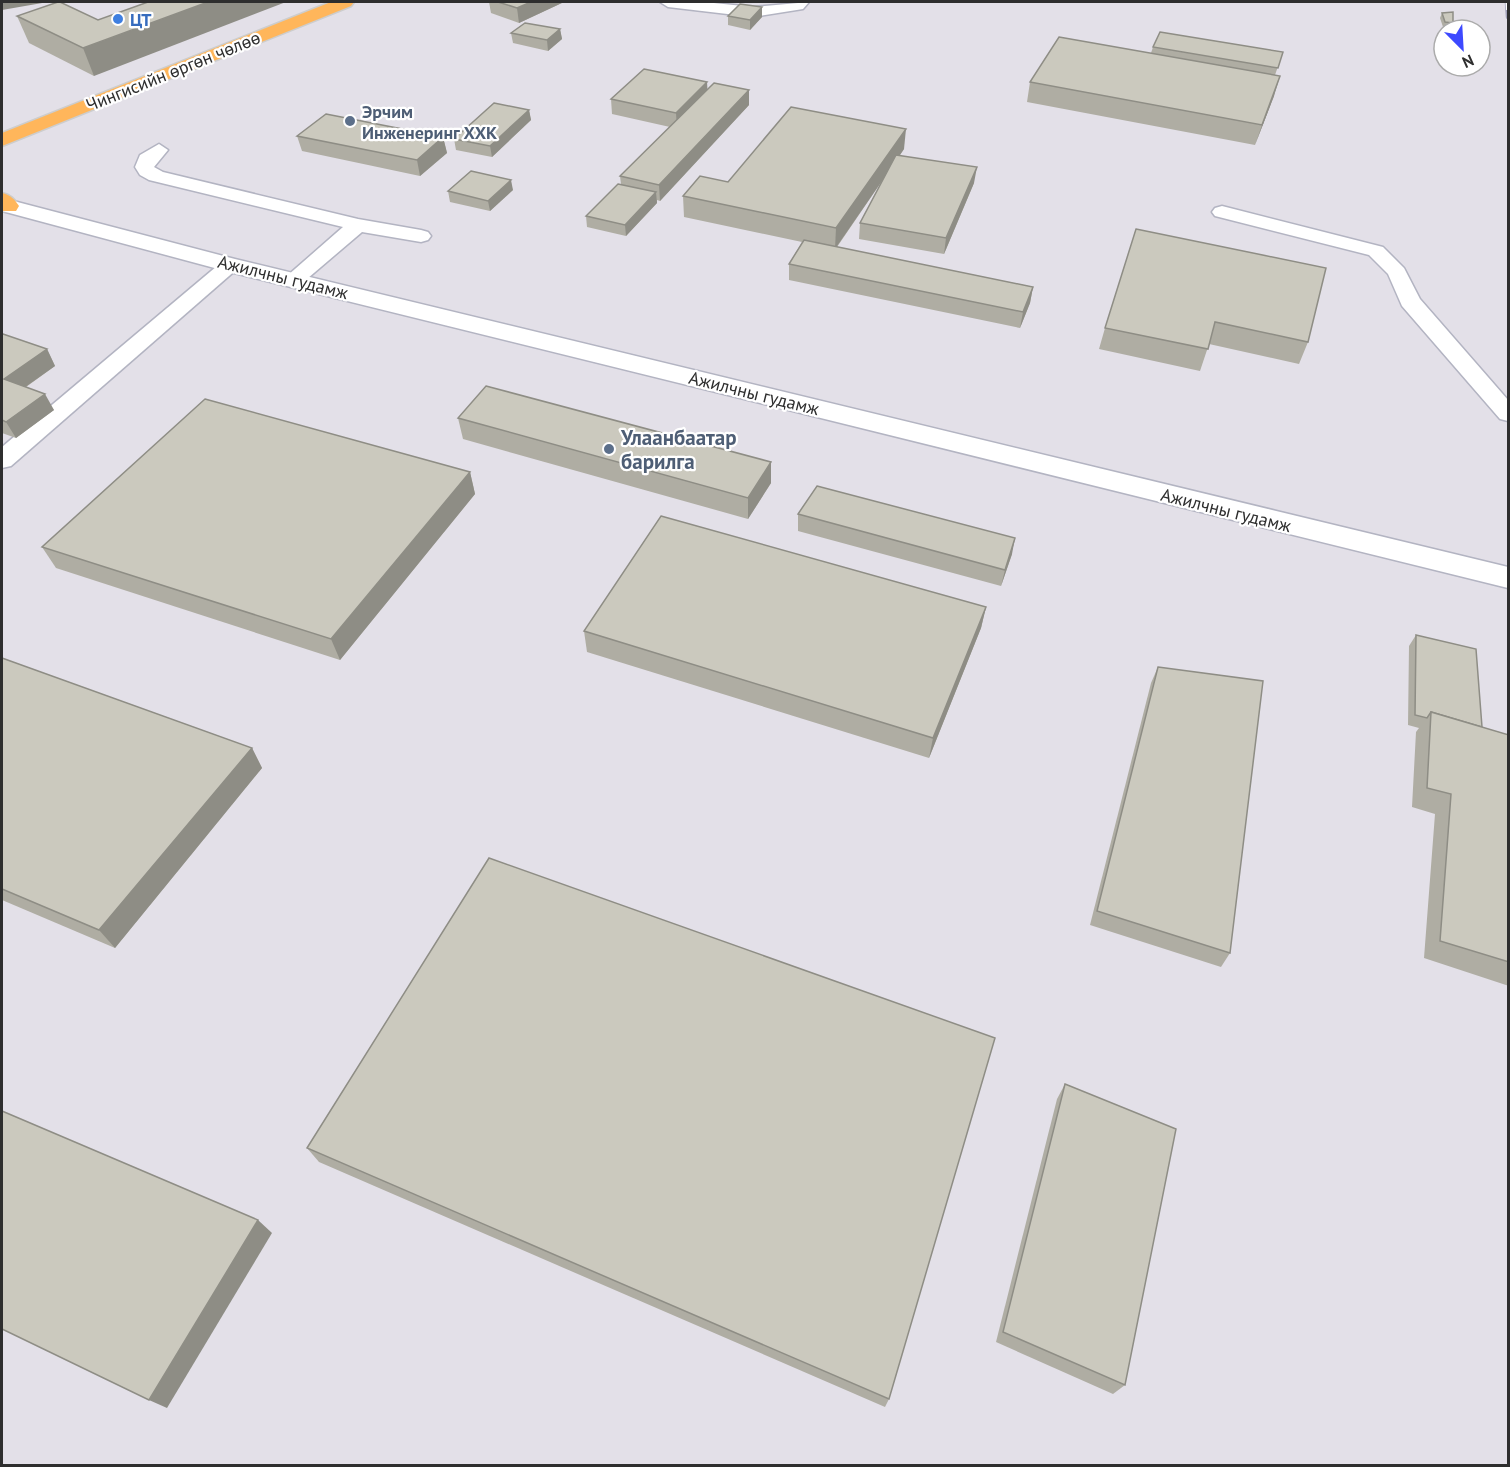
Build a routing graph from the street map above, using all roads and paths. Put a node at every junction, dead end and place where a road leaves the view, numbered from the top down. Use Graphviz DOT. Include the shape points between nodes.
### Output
graph roads {
  1 [pos="345,2"];
  2 [pos="668,2"];
  3 [pos="801,2"];
  4 [pos="24,131"];
  5 [pos="2,140"];
  6 [pos="159,150"];
  7 [pos="2,151"];
  8 [pos="3,204"];
  9 [pos="1222,212"];
  10 [pos="358,225"];
  11 [pos="421,237"];
  12 [pos="230,265"];
  13 [pos="294,280"];
  14 [pos="1509,414"];
  15 [pos="2,460"];
  16 [pos="1509,578"];
  1 -- 4 [label="highway, Чингисийн өргөн чөлөө"];
  2 -- 3 [label="street" via="753,12"];
  4 -- 5 [label="highway, Чингисийн өргөн чөлөө"];
  4 -- 7 [label="highway"];
  6 -- 10 [label="street" via="144,166 156,176"];
  8 -- 12 [label="main road, Ажилчны гудамж"];
  9 -- 14 [label="street" via="1376,251 1397,272 1410,301"];
  10 -- 11 [label="street"];
  10 -- 13 [label="street"];
  12 -- 13 [label="main road, Ажилчны гудамж"];
  12 -- 15 [label="street"];
  13 -- 16 [label="main road, Ажилчны гудамж"];
}
